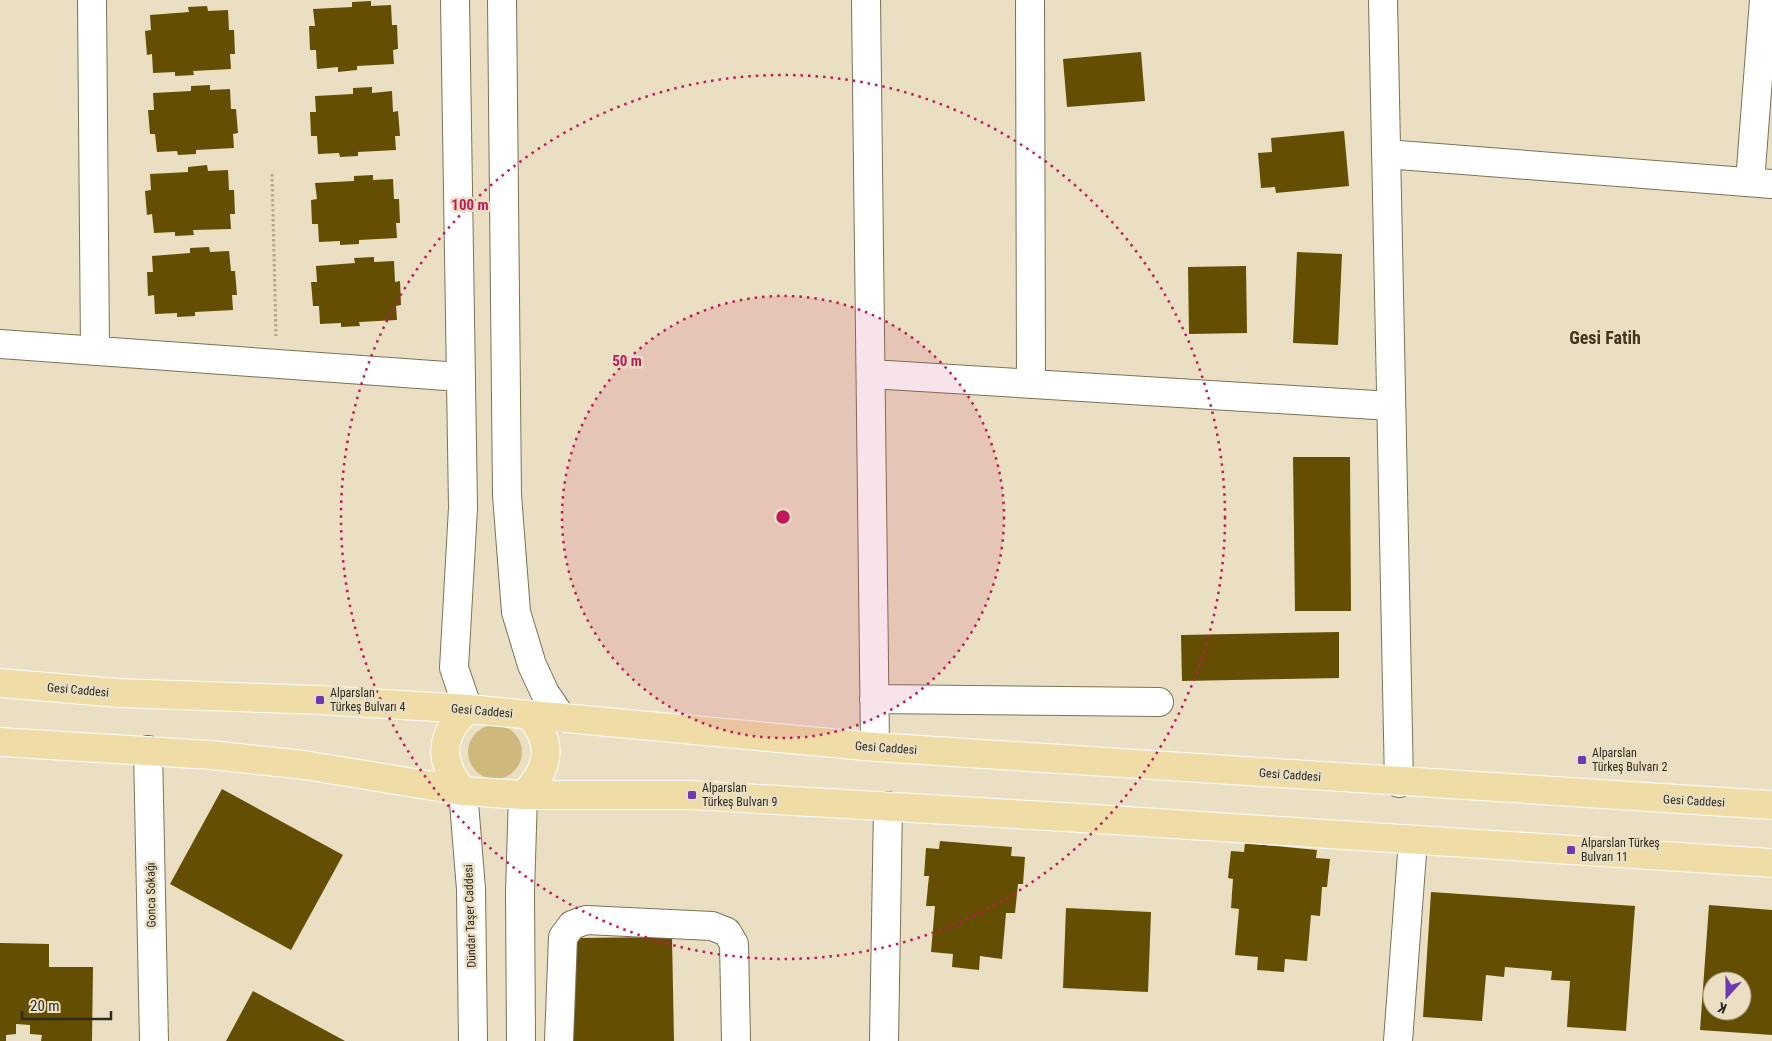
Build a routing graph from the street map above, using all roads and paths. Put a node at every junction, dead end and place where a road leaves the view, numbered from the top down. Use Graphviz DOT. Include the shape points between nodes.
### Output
graph roads {
  1 [pos="92,0"];
  2 [pos="456,0"];
  3 [pos="502,0"];
  4 [pos="866,0"];
  5 [pos="1030,0"];
  6 [pos="1383,0"];
  7 [pos="1764,0"];
  8 [pos="1386,154"];
  9 [pos="272,174"];
  10 [pos="1761,183"];
  11 [pos="0,344"];
  12 [pos="95,351"];
  13 [pos="277,364"];
  14 [pos="871,374"];
  15 [pos="460,377"];
  16 [pos="1031,384"];
  17 [pos="1391,406"];
  18 [pos="0,683"];
  19 [pos="874,699"];
  20 [pos="1159,702"];
  21 [pos="468,709"];
  22 [pos="528,715"];
  23 [pos="562,718"];
  24 [pos="0,742"];
  25 [pos="875,747"];
  26 [pos="148,750"];
  27 [pos="1399,782"];
  28 [pos="463,791"];
  29 [pos="523,795"];
  30 [pos="1772,805"];
  31 [pos="888,806"];
  32 [pos="1413,840"];
  33 [pos="1772,863"];
  34 [pos="154,1041"];
  35 [pos="473,1041"];
  36 [pos="521,1041"];
  37 [pos="559,1041"];
  38 [pos="736,1041"];
  39 [pos="884,1041"];
  40 [pos="1398,1041"];
  1 -- 12 [label="street"];
  2 -- 15 [label="street"];
  3 -- 23 [label="street" via="507,495 516,612 532,665"];
  4 -- 14 [label="street"];
  5 -- 16 [label="street"];
  6 -- 8 [label="street"];
  7 -- 10 [label="street"];
  8 -- 10 [label="street"];
  8 -- 17 [label="street"];
  9 -- 13 [label="path"];
  11 -- 12 [label="street"];
  12 -- 13 [label="street"];
  13 -- 15 [label="street"];
  14 -- 16 [label="street"];
  14 -- 19 [label="street"];
  15 -- 21 [label="street" via="463,517 454,668"];
  16 -- 17 [label="street"];
  17 -- 27 [label="street"];
  18 -- 21 [label="main road, Gesi Caddesi" via="118,693"];
  19 -- 20 [label="street"];
  19 -- 25 [label="street"];
  21 -- 22 [label="main road, Gesi Caddesi"];
  21 -- 28 [label="main road" via="456,720 448,734 445,749 447,765"];
  22 -- 23 [label="main road, Gesi Caddesi"];
  22 -- 29 [label="main road" via="538,725 546,755 539,777"];
  23 -- 25 [label="main road, Gesi Caddesi"];
  24 -- 26 [label="main road"];
  25 -- 27 [label="main road, Gesi Caddesi"];
  26 -- 28 [label="main road" via="304,765"];
  26 -- 34 [label="street, Gonca Sokağı"];
  27 -- 30 [label="main road, Gesi Caddesi"];
  28 -- 29 [label="main road"];
  28 -- 35 [label="street, Dündar Taşer Caddesi" via="471,889"];
  29 -- 31 [label="main road" via="692,795"];
  29 -- 36 [label="street"];
  31 -- 32 [label="main road"];
  31 -- 39 [label="street"];
  32 -- 33 [label="main road"];
  32 -- 40 [label="street"];
  37 -- 38 [label="street" via="563,937 572,925 586,920 712,926 727,932 734,944"];
}
